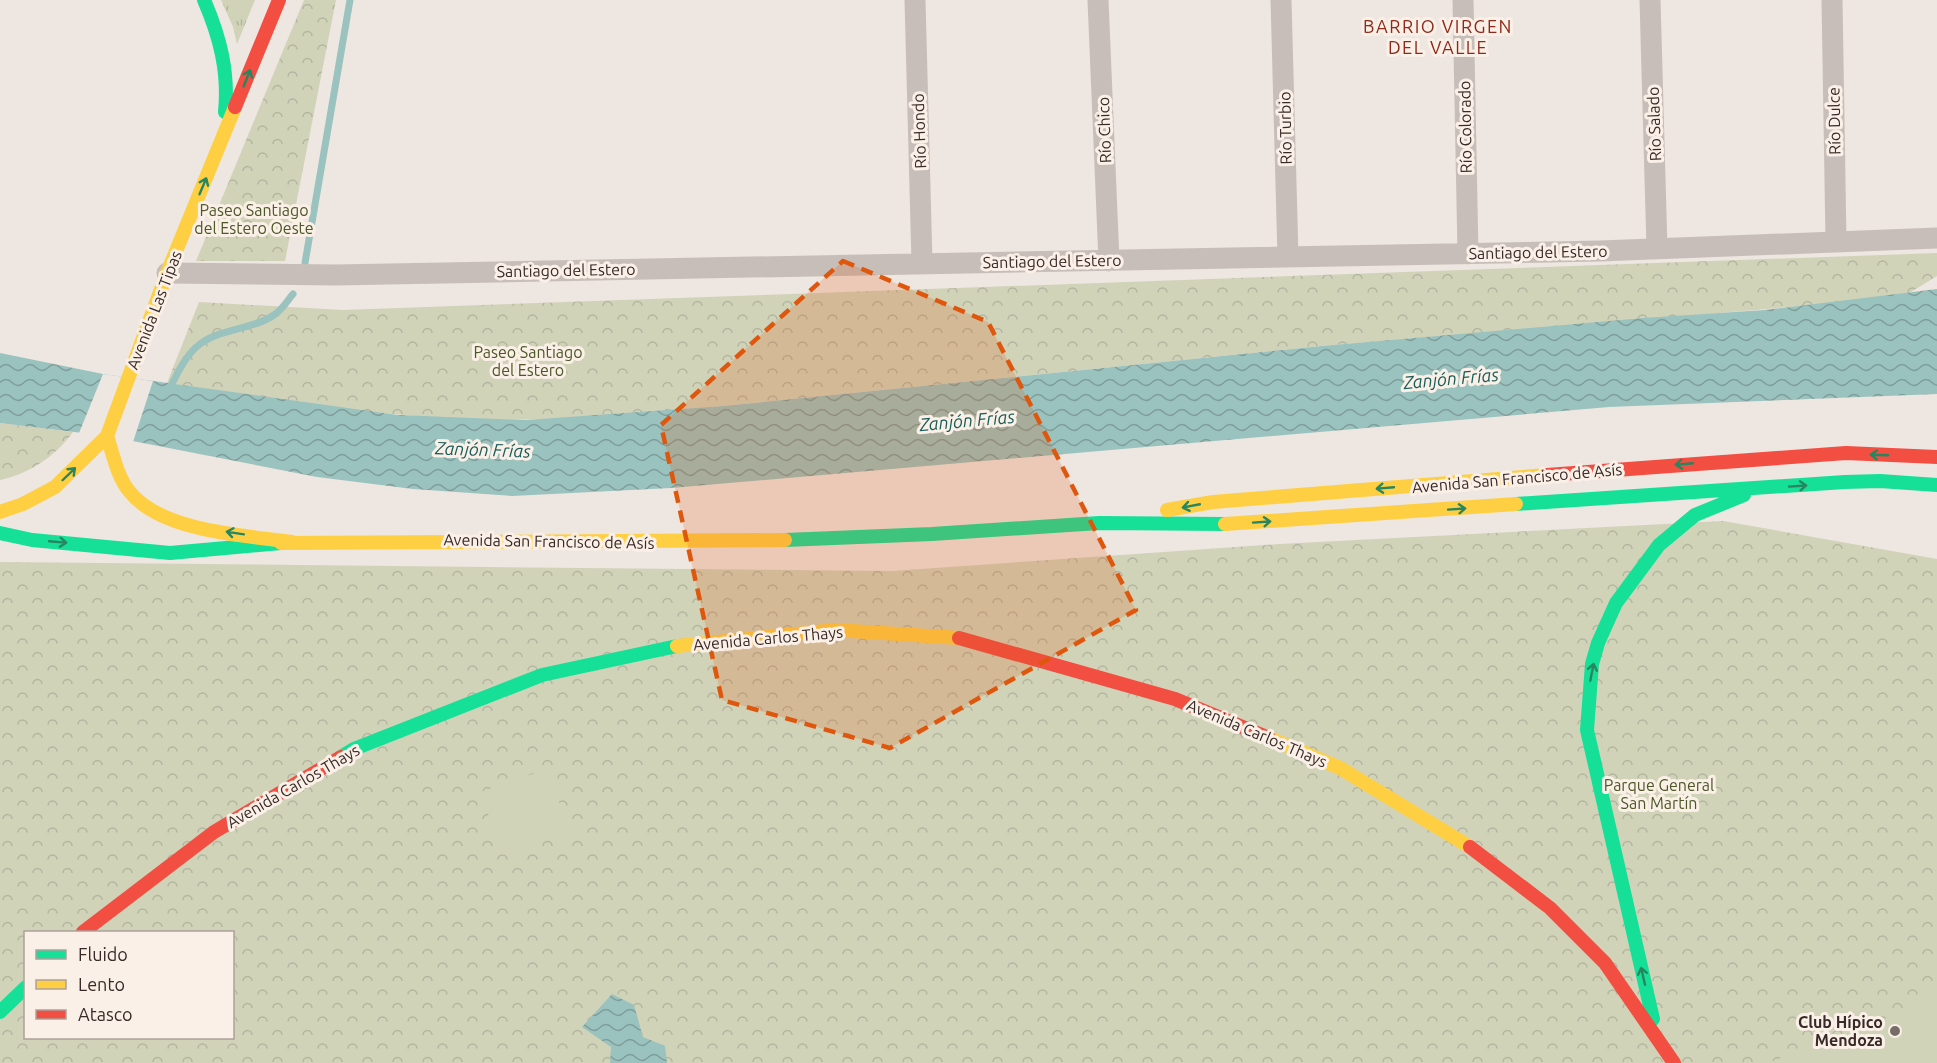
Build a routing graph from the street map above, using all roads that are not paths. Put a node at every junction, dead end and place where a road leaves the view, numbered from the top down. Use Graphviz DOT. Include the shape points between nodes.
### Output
graph roads {
  1 [pos="204,0"];
  2 [pos="279,0"];
  3 [pos="915,0"];
  4 [pos="1098,0"];
  5 [pos="1281,0"];
  6 [pos="1463,0"];
  7 [pos="1650,0"];
  8 [pos="1832,0"];
  9 [pos="217,152"];
  10 [pos="1937,238"];
  11 [pos="1836,241"];
  12 [pos="1657,249"];
  13 [pos="1468,254"];
  14 [pos="1288,257"];
  15 [pos="1109,261"];
  16 [pos="922,263"];
  17 [pos="167,273"];
  18 [pos="107,436"];
  19 [pos="1937,457"];
  20 [pos="1937,485"];
  21 [pos="1768,488"];
  22 [pos="0,512"];
  23 [pos="1099,523"];
  24 [pos="0,533"];
  25 [pos="292,542"];
  26 [pos="86,931"];
  27 [pos="24,989"];
  28 [pos="0,1012"];
  29 [pos="1656,1033"];
  30 [pos="1674,1063"];
  1 -- 9 [label="main road, Avenida Las Tipas" via="219,38 227,80"];
  9 -- 2 [label="main road, Avenida Las Tipas, one-way"];
  3 -- 16 [label="street, Río Hondo"];
  4 -- 15 [label="street, Río Chico"];
  5 -- 14 [label="street, Río Turbio"];
  6 -- 13 [label="street, Río Colorado"];
  7 -- 12 [label="street, Río Salado"];
  8 -- 11 [label="street, Río Dulce"];
  17 -- 9 [label="main road, Avenida Las Tipas, one-way"];
  10 -- 11 [label="street, Santiago del Estero"];
  11 -- 12 [label="street, Santiago del Estero"];
  12 -- 13 [label="street, Santiago del Estero"];
  13 -- 14 [label="street, Santiago del Estero"];
  14 -- 15 [label="street, Santiago del Estero"];
  15 -- 16 [label="street, Santiago del Estero"];
  16 -- 17 [label="street, Santiago del Estero" via="347,275"];
  17 -- 18 [label="main road, Avenida Las Tipas"];
  22 -- 18 [label="main road, one-way" via="55,487"];
  25 -- 18 [label="main road, one-way" via="198,527 160,514 134,498 120,478"];
  19 -- 23 [label="main road, Avenida San Francisco de Asís, one-way" via="1846,453 1752,459 1213,502"];
  21 -- 20 [label="main road, Avenida San Francisco de Asís, one-way" via="1880,481"];
  23 -- 21 [label="main road, Avenida San Francisco de Asís, one-way" via="1213,525"];
  29 -- 21 [label="main road, Avenida Carlos Thays, one-way" via="1587,730 1589,687 1597,645 1615,604 1643,561 1666,538 1712,505"];
  23 -- 25 [label="main road, Avenida San Francisco de Asís" via="747,541"];
  24 -- 25 [label="main road, Avenida San Francisco de Asís, one-way" via="33,540 170,553"];
  26 -- 29 [label="main road, Avenida Carlos Thays" via="214,832 354,749 542,675 662,646 836,630 955,637 1175,699 1340,768 1460,839 1550,908 1605,963"];
  27 -- 28 [label="main road"];
  29 -- 30 [label="main road, Avenida Carlos Thays"];
}
